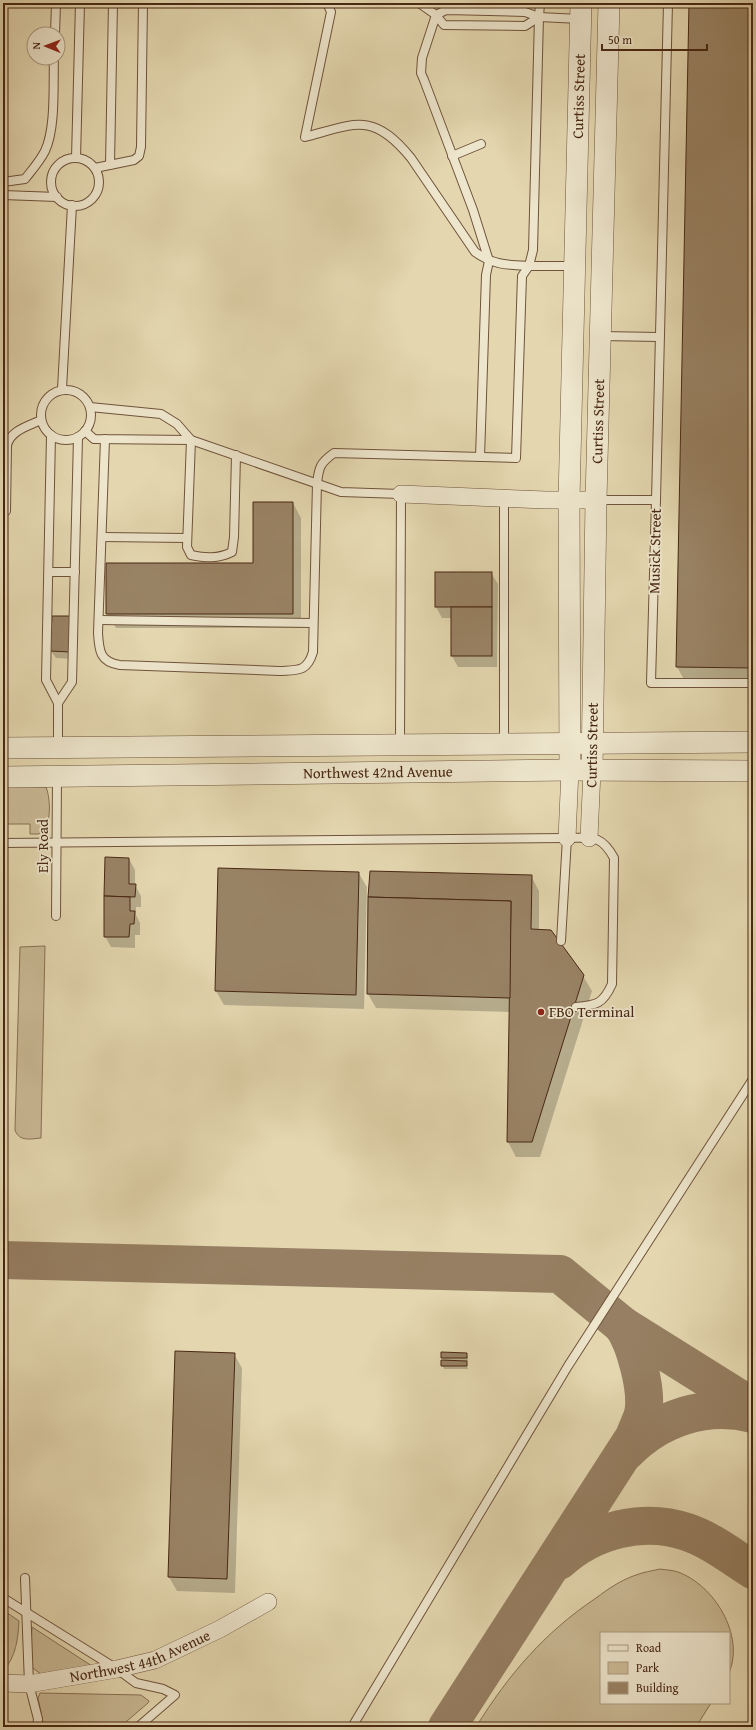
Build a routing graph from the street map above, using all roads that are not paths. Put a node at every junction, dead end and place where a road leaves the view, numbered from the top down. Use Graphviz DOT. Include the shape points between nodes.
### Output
graph roads {
  1 [pos="56,3"];
  2 [pos="80,3"];
  3 [pos="113,3"];
  4 [pos="143,3"];
  5 [pos="327,3"];
  6 [pos="418,3"];
  7 [pos="540,3"];
  8 [pos="609,3"];
  9 [pos="668,3"];
  10 [pos="580,11"];
  11 [pos="436,15"];
  12 [pos="539,17"];
  13 [pos="55,26"];
  14 [pos="54,66"];
  15 [pos="481,144"];
  16 [pos="452,156"];
  17 [pos="76,158"];
  18 [pos="110,165"];
  19 [pos="95,168"];
  20 [pos="3,182"];
  21 [pos="3,195"];
  22 [pos="56,197"];
  23 [pos="72,206"];
  24 [pos="489,261"];
  25 [pos="529,266"];
  26 [pos="574,266"];
  27 [pos="600,336"];
  28 [pos="659,337"];
  29 [pos="62,390"];
  30 [pos="90,407"];
  31 [pos="41,420"];
  32 [pos="82,434"];
  33 [pos="51,435"];
  34 [pos="105,439"];
  35 [pos="191,440"];
  36 [pos="236,455"];
  37 [pos="480,456"];
  38 [pos="317,483"];
  39 [pos="401,494"];
  40 [pos="504,499"];
  41 [pos="569,500"];
  42 [pos="596,500"];
  43 [pos="656,500"];
  44 [pos="3,511"];
  45 [pos="102,537"];
  46 [pos="187,538"];
  47 [pos="49,572"];
  48 [pos="75,572"];
  49 [pos="99,620"];
  50 [pos="313,623"];
  51 [pos="753,683"];
  52 [pos="58,703"];
  53 [pos="592,742"];
  54 [pos="753,742"];
  55 [pos="504,743"];
  56 [pos="570,743"];
  57 [pos="400,746"];
  58 [pos="58,747"];
  59 [pos="3,748"];
  60 [pos="570,770"];
  61 [pos="753,771"];
  62 [pos="592,772"];
  63 [pos="3,776"];
  64 [pos="57,776"];
  65 [pos="566,838"];
  66 [pos="589,838"];
  67 [pos="3,843"];
  68 [pos="57,843"];
  69 [pos="56,916"];
  70 [pos="561,941"];
  71 [pos="576,1007"];
  72 [pos="753,1079"];
  73 [pos="25,1578"];
  74 [pos="3,1598"];
  75 [pos="268,1602"];
  76 [pos="26,1612"];
  77 [pos="117,1669"];
  78 [pos="3,1683"];
  79 [pos="29,1684"];
  80 [pos="37,1727"];
  81 [pos="138,1727"];
  82 [pos="352,1727"];
  1 -- 13 [label="lane"];
  2 -- 17 [label="lane"];
  3 -- 18 [label="lane"];
  4 -- 18 [label="lane" via="141,147 139,156 134,160"];
  5 -- 24 [label="lane" via="331,12 305,137 352,124 368,124 377,128 402,147 471,247"];
  6 -- 11 [label="lane"];
  7 -- 12 [label="lane"];
  8 -- 27 [label="street, Curtiss Street"];
  9 -- 28 [label="lane"];
  10 -- 12 [label="lane"];
  10 -- 26 [label="street, Curtiss Street"];
  11 -- 12 [label="lane" via="446,10 525,12"];
  11 -- 12 [label="lane" via="444,25 525,26"];
  11 -- 16 [label="lane" via="422,58 421,73"];
  12 -- 25 [label="lane" via="533,250"];
  14 -- 20 [label="lane" via="50,133 45,150 25,179"];
  15 -- 16 [label="lane"];
  16 -- 24 [label="lane"];
  17 -- 19 [label="lane" via="83,159"];
  17 -- 22 [label="lane" via="68,159 56,168 51,182"];
  18 -- 19 [label="lane"];
  19 -- 23 [label="lane" via="100,183 96,194 87,203"];
  21 -- 22 [label="lane"];
  22 -- 23 [label="lane"];
  23 -- 29 [label="lane"];
  24 -- 25 [label="lane"];
  24 -- 37 [label="lane" via="486,275"];
  25 -- 26 [label="lane"];
  25 -- 37 [label="lane" via="522,276 516,458"];
  26 -- 41 [label="street, Curtiss Street"];
  27 -- 28 [label="lane"];
  27 -- 42 [label="street, Curtiss Street"];
  28 -- 43 [label="lane"];
  29 -- 30 [label="lane" via="69,389 82,395"];
  29 -- 31 [label="lane" via="54,392 43,404"];
  30 -- 32 [label="lane" via="92,416"];
  30 -- 35 [label="lane" via="161,414 176,424"];
  31 -- 33 [label="lane"];
  31 -- 44 [label="lane" via="8,439 6,511"];
  32 -- 33 [label="lane" via="65,440"];
  32 -- 34 [label="lane" via="94,439"];
  32 -- 48 [label="lane"];
  33 -- 47 [label="lane"];
  34 -- 35 [label="lane"];
  34 -- 45 [label="lane"];
  35 -- 36 [label="lane"];
  35 -- 46 [label="lane"];
  36 -- 38 [label="lane"];
  36 -- 46 [label="lane" via="232,552 224,556 203,558 191,555 187,547"];
  37 -- 38 [label="lane" via="334,453 321,465"];
  38 -- 39 [label="lane" via="341,492"];
  38 -- 50 [label="lane"];
  39 -- 40 [label="street, Musick Street"];
  39 -- 57 [label="lane"];
  40 -- 41 [label="street, Musick Street"];
  40 -- 55 [label="lane"];
  41 -- 42 [label="street, Musick Street"];
  41 -- 56 [label="street, Curtiss Street"];
  42 -- 43 [label="lane, Musick Street"];
  42 -- 53 [label="street, Curtiss Street"];
  43 -- 51 [label="lane, Musick Street" via="651,683"];
  45 -- 46 [label="lane"];
  45 -- 49 [label="lane"];
  47 -- 48 [label="lane"];
  47 -- 52 [label="lane" via="46,680"];
  48 -- 52 [label="lane" via="72,682"];
  49 -- 50 [label="lane"];
  49 -- 50 [label="lane" via="99,649 111,664 280,671 300,670 310,663 313,652"];
  52 -- 58 [label="lane"];
  53 -- 54 [label="street, Northwest 42nd Avenue"];
  53 -- 56 [label="street, Northwest 42nd Avenue"];
  53 -- 62 [label="street, Curtiss Street"];
  55 -- 56 [label="street, Northwest 42nd Avenue"];
  55 -- 57 [label="street, Northwest 42nd Avenue"];
  56 -- 60 [label="street, Curtiss Street"];
  57 -- 58 [label="street, Northwest 42nd Avenue"];
  58 -- 59 [label="street, Northwest 42nd Avenue"];
  58 -- 64 [label="street"];
  60 -- 62 [label="street, Northwest 42nd Avenue"];
  60 -- 64 [label="street, Northwest 42nd Avenue"];
  60 -- 65 [label="street, Curtiss Street"];
  61 -- 62 [label="street, Northwest 42nd Avenue"];
  62 -- 66 [label="street, Curtiss Street"];
  63 -- 64 [label="street, Northwest 42nd Avenue"];
  64 -- 68 [label="lane, Ely Road"];
  65 -- 66 [label="lane"];
  65 -- 68 [label="lane"];
  65 -- 70 [label="lane"];
  66 -- 71 [label="lane" via="596,838 607,845 614,858 612,984 606,997 595,1006"];
  67 -- 68 [label="lane"];
  68 -- 69 [label="lane, Ely Road"];
  72 -- 82 [label="lane" via="568,1366"];
  73 -- 76 [label="lane"];
  74 -- 76 [label="lane"];
  75 -- 77 [label="street, Northwest 44th Avenue" via="220,1629 155,1660"];
  76 -- 77 [label="lane"];
  76 -- 79 [label="lane"];
  77 -- 79 [label="street, Northwest 44th Avenue"];
  77 -- 81 [label="lane" via="136,1683 163,1689 175,1695"];
  78 -- 79 [label="street, Northwest 44th Avenue"];
  79 -- 80 [label="lane" via="38,1719"];
}
